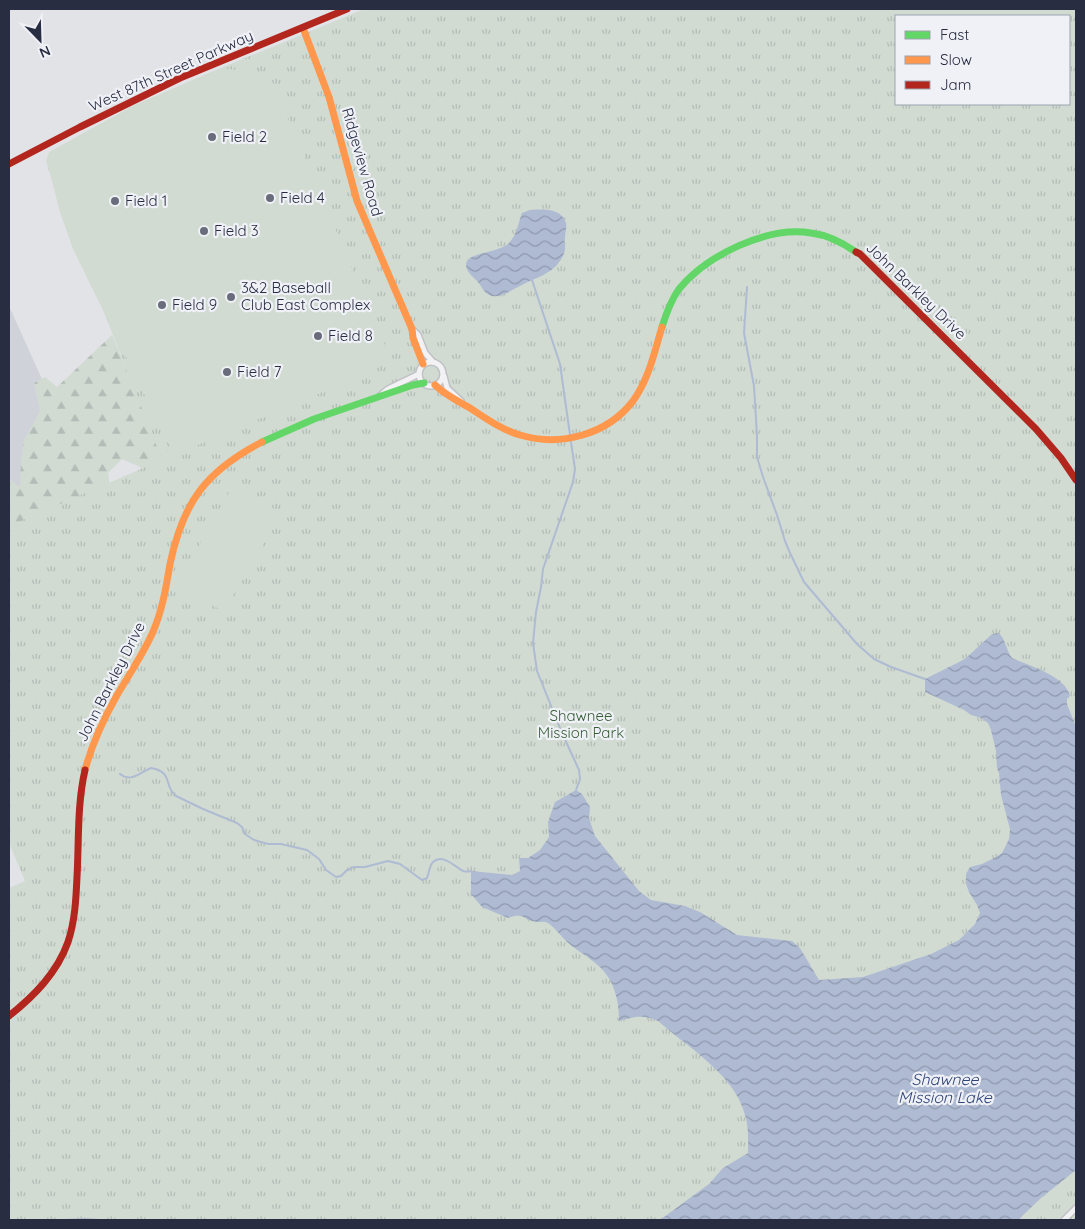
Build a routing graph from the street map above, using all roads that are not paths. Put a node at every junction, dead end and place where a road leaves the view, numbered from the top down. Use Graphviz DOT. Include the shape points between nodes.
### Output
graph roads {
  1 [pos="347,9"];
  2 [pos="303,28"];
  3 [pos="9,164"];
  4 [pos="412,329"];
  5 [pos="433,362"];
  6 [pos="423,364"];
  7 [pos="419,374"];
  8 [pos="443,374"];
  9 [pos="424,383"];
  10 [pos="434,385"];
  11 [pos="380,396"];
  12 [pos="467,406"];
  13 [pos="1076,480"];
  14 [pos="9,1016"];
  15 [pos="1076,1208"];
  16 [pos="1064,1220"];
  1 -- 2 [label="street, West 87th Street Parkway"];
  2 -- 3 [label="street, West 87th Street Parkway" via="172,82"];
  2 -- 4 [label="street, Ridgeview Road" via="329,97 364,221"];
  4 -- 5 [label="street"];
  4 -- 6 [label="street, Ridgeview Road"];
  5 -- 6 [label="street"];
  5 -- 8 [label="street" via="440,365"];
  6 -- 7 [label="street"];
  7 -- 9 [label="street"];
  7 -- 11 [label="street"];
  8 -- 10 [label="street"];
  8 -- 12 [label="street" via="447,388"];
  9 -- 10 [label="street"];
  9 -- 11 [label="street, John Barkley Drive"];
  10 -- 12 [label="street, John Barkley Drive"];
  11 -- 14 [label="street, John Barkley Drive" via="299,425 246,451 212,476 184,515 157,622 110,708 83,780 76,898 67,943 45,982"];
  12 -- 13 [label="street, John Barkley Drive" via="505,429 530,438 573,438 600,428 625,410 642,388 671,303 697,270 752,242 779,233 805,232 836,240 860,254 1036,429"];
  15 -- 16 [label="street"];
}
